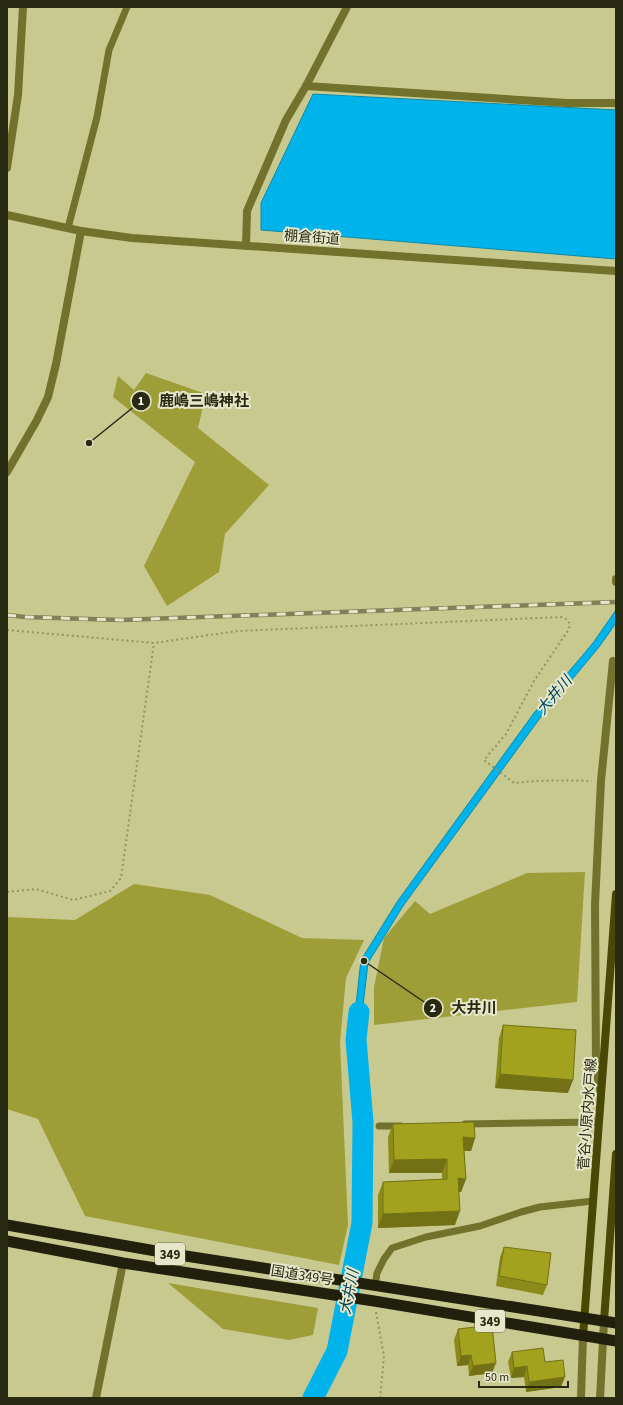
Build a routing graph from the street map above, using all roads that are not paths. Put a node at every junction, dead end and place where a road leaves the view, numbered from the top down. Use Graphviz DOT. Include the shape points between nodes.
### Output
graph roads {
  1 [pos="23,7"];
  2 [pos="127,7"];
  3 [pos="347,7"];
  4 [pos="306,86"];
  5 [pos="616,103"];
  6 [pos="7,168"];
  7 [pos="7,215"];
  8 [pos="68,228"];
  9 [pos="80,231"];
  10 [pos="246,246"];
  11 [pos="616,271"];
  12 [pos="8,467"];
  13 [pos="616,579"];
  14 [pos="616,582"];
  15 [pos="616,662"];
  16 [pos="616,894"];
  17 [pos="601,1096"];
  18 [pos="599,1122"];
  19 [pos="458,1124"];
  20 [pos="410,1125"];
  21 [pos="379,1126"];
  22 [pos="616,1154"];
  23 [pos="593,1201"];
  24 [pos="7,1225"];
  25 [pos="7,1241"];
  26 [pos="123,1263"];
  27 [pos="371,1285"];
  28 [pos="584,1318"];
  29 [pos="604,1321"];
  30 [pos="616,1323"];
  31 [pos="583,1336"];
  32 [pos="603,1339"];
  33 [pos="616,1341"];
  34 [pos="96,1398"];
  35 [pos="581,1398"];
  36 [pos="600,1398"];
  1 -- 6 [label="street" via="18,95"];
  2 -- 8 [label="lane" via="109,50 97,116"];
  3 -- 4 [label="street"];
  4 -- 5 [label="street"];
  4 -- 10 [label="street" via="286,120 247,211"];
  7 -- 8 [label="street, 棚倉街道"];
  8 -- 9 [label="street, 棚倉街道"];
  9 -- 10 [label="street, 棚倉街道" via="132,238"];
  9 -- 12 [label="street" via="48,397"];
  10 -- 11 [label="street, 棚倉街道"];
  13 -- 14 [label="street"];
  15 -- 17 [label="street" via="613,662 601,781 595,904 596,1066"];
  16 -- 17 [label="main road, 菅谷小原内水戸線"];
  17 -- 18 [label="main road, 菅谷小原内水戸線"];
  18 -- 19 [label="lane"];
  18 -- 23 [label="main road, 菅谷小原内水戸線"];
  20 -- 21 [label="lane"];
  22 -- 29 [label="main road"];
  23 -- 27 [label="lane" via="540,1207 480,1226 426,1237 392,1248"];
  23 -- 28 [label="main road, 菅谷小原内水戸線"];
  24 -- 27 [label="highway, 国道349号 / 349"];
  25 -- 26 [label="highway, 国道349号 / 349"];
  26 -- 31 [label="highway, 国道349号 / 349"];
  26 -- 34 [label="street"];
  27 -- 28 [label="highway, 国道349号 / 349"];
  28 -- 29 [label="highway, 国道349号 / 349"];
  28 -- 31 [label="main road, 菅谷小原内水戸線"];
  29 -- 30 [label="highway, 国道349号 / 349"];
  29 -- 32 [label="street"];
  31 -- 32 [label="highway, 国道349号 / 349"];
  31 -- 35 [label="street"];
  32 -- 33 [label="highway, 国道349号 / 349"];
  32 -- 36 [label="street"];
}
